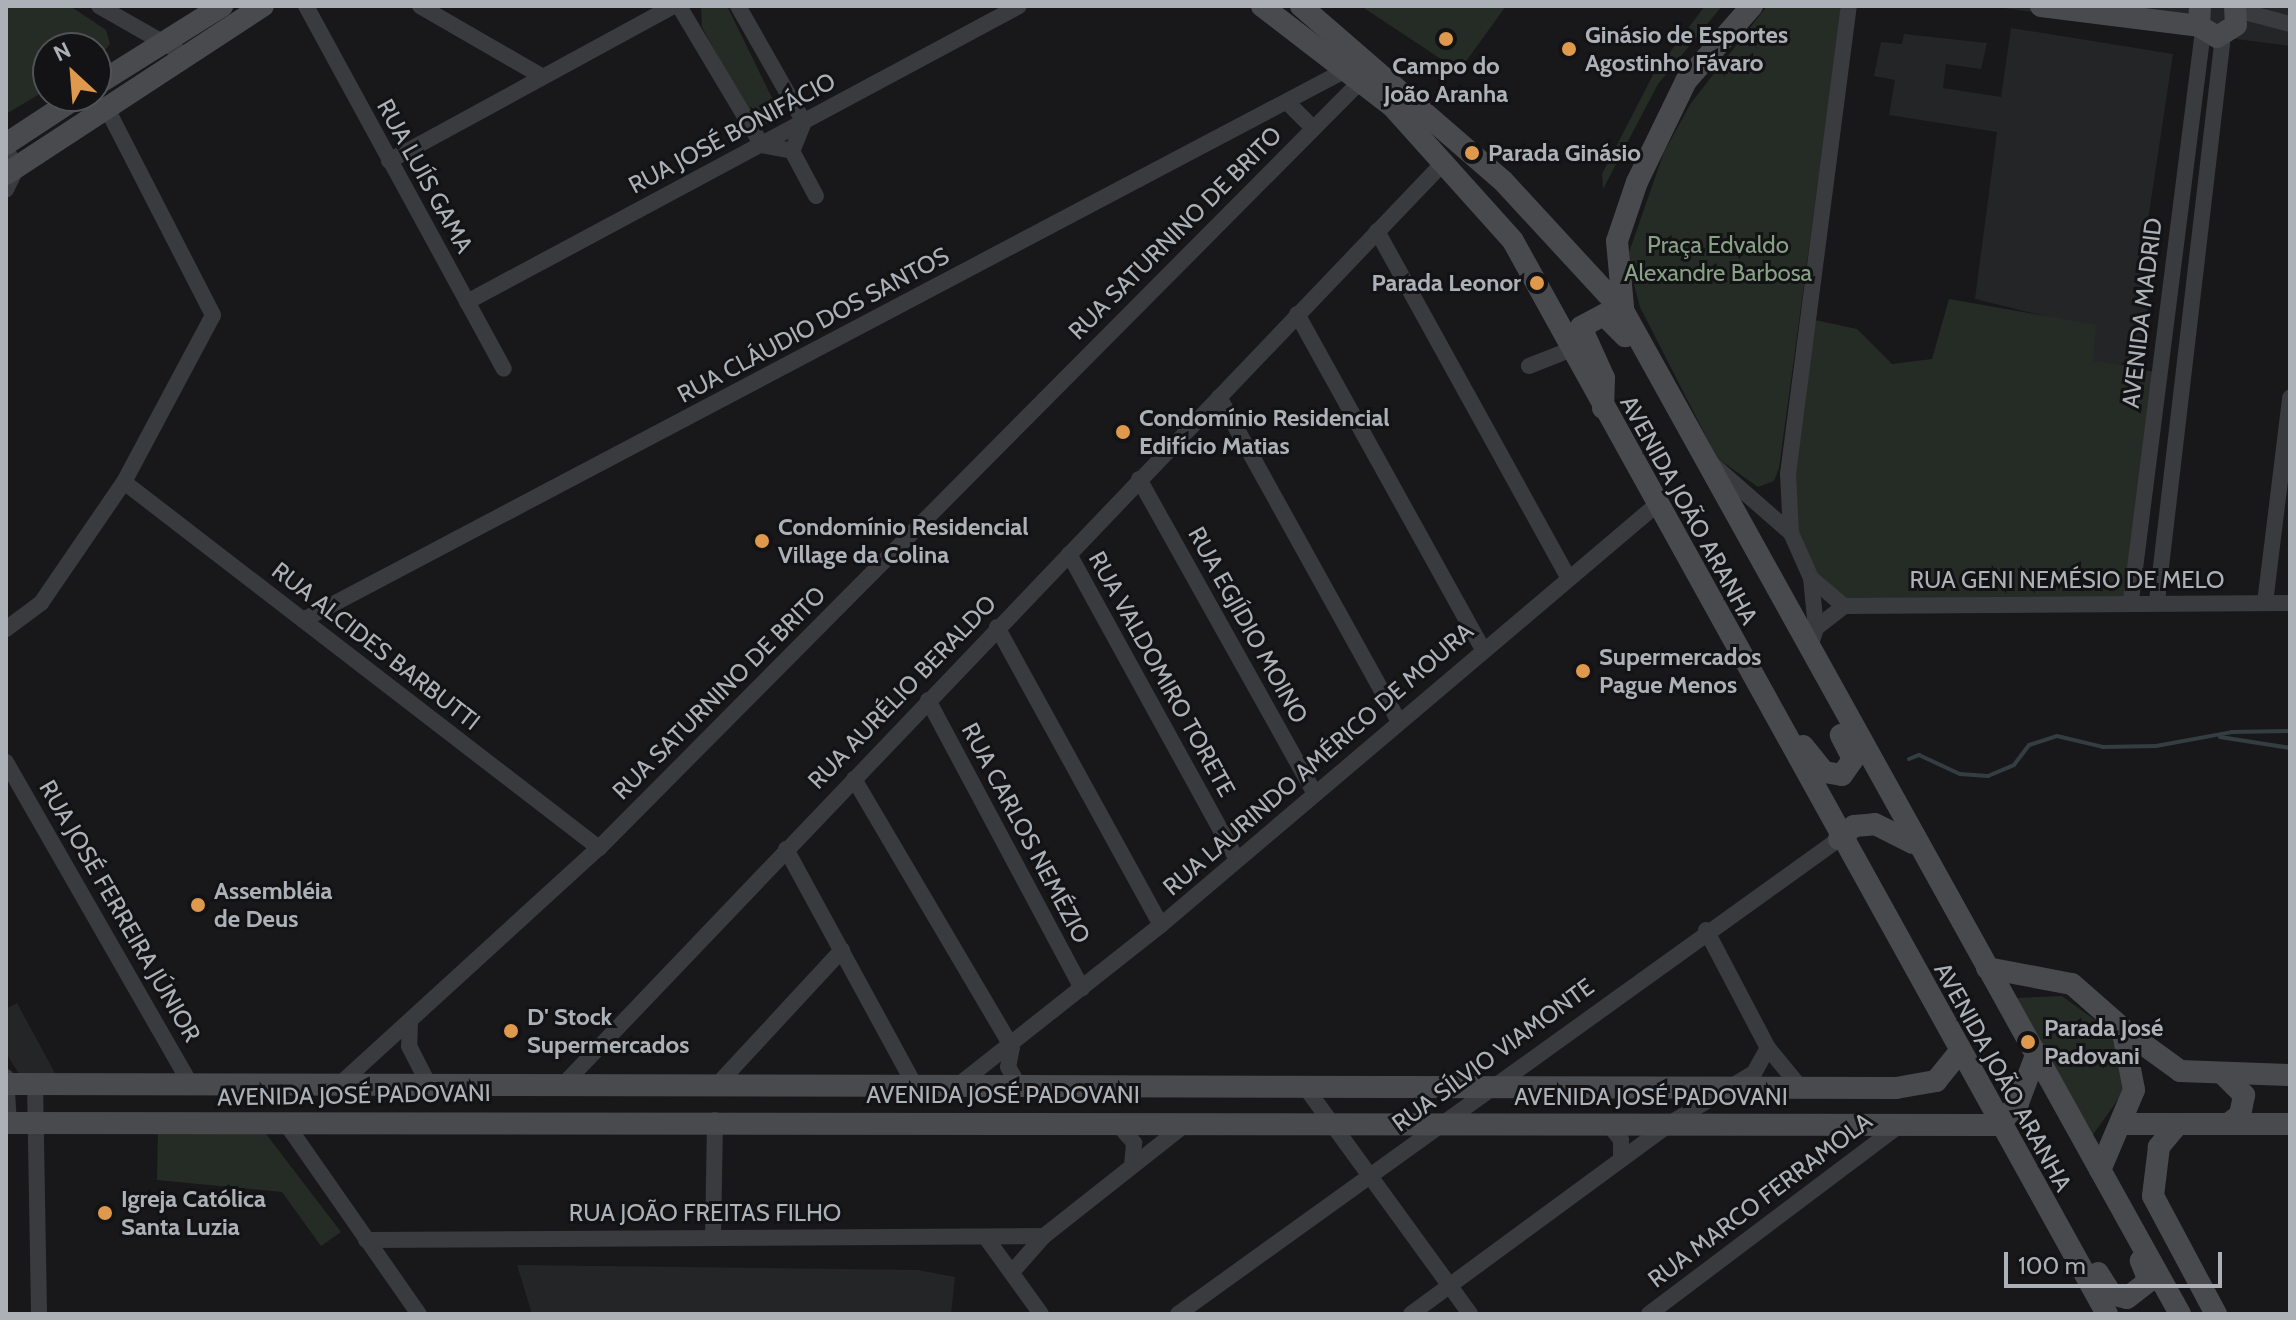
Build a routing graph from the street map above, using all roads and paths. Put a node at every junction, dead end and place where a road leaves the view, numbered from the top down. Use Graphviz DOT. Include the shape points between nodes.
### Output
graph roads {
  1 [pos="99,6"];
  2 [pos="222,6"];
  3 [pos="263,6"];
  4 [pos="306,6"];
  5 [pos="420,6"];
  6 [pos="676,6"];
  7 [pos="738,6"];
  8 [pos="1019,6"];
  9 [pos="1262,6"];
  10 [pos="1301,6"];
  11 [pos="1740,6"];
  12 [pos="1752,6"];
  13 [pos="1849,6"];
  14 [pos="2041,6"];
  15 [pos="2236,8"];
  16 [pos="2282,23"];
  17 [pos="2211,26"];
  18 [pos="1729,31"];
  19 [pos="163,42"];
  20 [pos="185,55"];
  21 [pos="112,75"];
  22 [pos="543,77"];
  23 [pos="1352,77"];
  24 [pos="112,103"];
  25 [pos="1288,103"];
  26 [pos="61,112"];
  27 [pos="97,112"];
  28 [pos="109,112"];
  29 [pos="804,122"];
  30 [pos="1313,128"];
  31 [pos="762,145"];
  32 [pos="792,151"];
  33 [pos="9,159"];
  34 [pos="389,161"];
  35 [pos="1445,161"];
  36 [pos="6,190"];
  37 [pos="816,196"];
  38 [pos="1377,231"];
  39 [pos="467,302"];
  40 [pos="1624,312"];
  41 [pos="1297,314"];
  42 [pos="1572,349"];
  43 [pos="1529,366"];
  44 [pos="504,369"];
  45 [pos="1219,397"];
  46 [pos="2290,398"];
  47 [pos="1678,404"];
  48 [pos="1603,410"];
  49 [pos="1703,457"];
  50 [pos="1788,474"];
  51 [pos="1139,479"];
  52 [pos="124,482"];
  53 [pos="1762,502"];
  54 [pos="1655,506"];
  55 [pos="1791,533"];
  56 [pos="1069,554"];
  57 [pos="1568,577"];
  58 [pos="1811,578"];
  59 [pos="2131,600"];
  60 [pos="2157,601"];
  61 [pos="2265,603"];
  62 [pos="2290,603"];
  63 [pos="1844,606"];
  64 [pos="303,620"];
  65 [pos="997,627"];
  66 [pos="1816,628"];
  67 [pos="6,629"];
  68 [pos="1483,650"];
  69 [pos="1809,650"];
  70 [pos="1749,672"];
  71 [pos="1831,692"];
  72 [pos="928,700"];
  73 [pos="1399,722"];
  74 [pos="6,762"];
  75 [pos="854,779"];
  76 [pos="1315,794"];
  77 [pos="1839,839"];
  78 [pos="1917,846"];
  79 [pos="599,848"];
  80 [pos="786,849"];
  81 [pos="1237,860"];
  82 [pos="1161,925"];
  83 [pos="1706,930"];
  84 [pos="842,950"];
  85 [pos="1987,968"];
  86 [pos="1082,989"];
  87 [pos="410,1023"];
  88 [pos="2122,1028"];
  89 [pos="1012,1047"];
  90 [pos="1768,1048"];
  91 [pos="1959,1053"];
  92 [pos="2036,1055"];
  93 [pos="2223,1074"];
  94 [pos="2290,1075"];
  95 [pos="7,1082"];
  96 [pos="35,1083"];
  97 [pos="191,1085"];
  98 [pos="339,1085"];
  99 [pos="429,1085"];
  100 [pos="717,1085"];
  101 [pos="562,1086"];
  102 [pos="915,1086"];
  103 [pos="957,1086"];
  104 [pos="1019,1086"];
  105 [pos="1492,1086"];
  106 [pos="1729,1086"];
  107 [pos="1800,1087"];
  108 [pos="1306,1088"];
  109 [pos="1896,1088"];
  110 [pos="715,1120"];
  111 [pos="35,1122"];
  112 [pos="1116,1122"];
  113 [pos="1440,1122"];
  114 [pos="1607,1122"];
  115 [pos="1672,1122"];
  116 [pos="7,1123"];
  117 [pos="1187,1123"];
  118 [pos="1334,1123"];
  119 [pos="1900,1124"];
  120 [pos="2122,1124"];
  121 [pos="2178,1124"];
  122 [pos="2228,1124"];
  123 [pos="2290,1124"];
  124 [pos="287,1125"];
  125 [pos="1999,1125"];
  126 [pos="2018,1158"];
  127 [pos="1621,1159"];
  128 [pos="1132,1166"];
  129 [pos="2100,1170"];
  130 [pos="1368,1176"];
  131 [pos="2121,1209"];
  132 [pos="1044,1236"];
  133 [pos="713,1237"];
  134 [pos="987,1239"];
  135 [pos="366,1240"];
  136 [pos="1013,1271"];
  137 [pos="1448,1286"];
  138 [pos="39,1314"];
  139 [pos="419,1314"];
  140 [pos="1041,1314"];
  141 [pos="1178,1314"];
  142 [pos="1411,1314"];
  143 [pos="1470,1314"];
  144 [pos="1649,1314"];
  145 [pos="2107,1314"];
  146 [pos="2180,1314"];
  147 [pos="2216,1314"];
  1 -- 19 [label="street"];
  2 -- 19 [label="street"];
  3 -- 20 [label="street"];
  4 -- 34 [label="street, RUA LUÍS GAMA"];
  5 -- 22 [label="street"];
  6 -- 22 [label="street"];
  6 -- 31 [label="street"];
  7 -- 29 [label="street"];
  8 -- 29 [label="street, RUA JOSÉ BONIFÁCIO"];
  9 -- 23 [label="street, AVENIDA JOÃO ARANHA"];
  10 -- 40 [label="street, AVENIDA JOÃO ARANHA" via="1503,181"];
  11 -- 18 [label="street"];
  12 -- 18 [label="street"];
  13 -- 50 [label="street"];
  14 -- 17 [label="street"];
  15 -- 16 [label="street"];
  15 -- 17 [label="street"];
  16 -- 17 [label="street"];
  17 -- 59 [label="street, AVENIDA MADRID"];
  17 -- 60 [label="street, AVENIDA MADRID"];
  18 -- 40 [label="street" via="1686,81 1621,221 1616,266"];
  19 -- 20 [label="street"];
  19 -- 21 [label="street"];
  20 -- 24 [label="street"];
  22 -- 34 [label="street"];
  23 -- 25 [label="street, RUA CLÁUDIO DOS SANTOS"];
  23 -- 30 [label="street, RUA SATURNINO DE BRITO"];
  23 -- 35 [label="street, AVENIDA JOÃO ARANHA"];
  25 -- 30 [label="street"];
  25 -- 64 [label="street, RUA CLÁUDIO DOS SANTOS"];
  26 -- 33 [label="street"];
  27 -- 33 [label="street"];
  28 -- 52 [label="street" via="213,315"];
  29 -- 31 [label="street, RUA JOSÉ BONIFÁCIO"];
  29 -- 32 [label="street"];
  30 -- 79 [label="street, RUA SATURNINO DE BRITO"];
  31 -- 32 [label="street"];
  31 -- 39 [label="street, RUA JOSÉ BONIFÁCIO"];
  32 -- 37 [label="street"];
  33 -- 36 [label="street"];
  34 -- 39 [label="street, RUA LUÍS GAMA"];
  35 -- 38 [label="street, RUA AURÉLIO BERALDO"];
  35 -- 42 [label="street, AVENIDA JOÃO ARANHA" via="1513,241"];
  38 -- 41 [label="street, RUA AURÉLIO BERALDO"];
  38 -- 57 [label="street"];
  39 -- 44 [label="street, RUA LUÍS GAMA"];
  40 -- 47 [label="street, AVENIDA JOÃO ARANHA"];
  41 -- 45 [label="street, RUA AURÉLIO BERALDO"];
  41 -- 68 [label="street"];
  42 -- 43 [label="street"];
  42 -- 48 [label="street, AVENIDA JOÃO ARANHA"];
  45 -- 51 [label="street, RUA AURÉLIO BERALDO"];
  45 -- 73 [label="street"];
  46 -- 61 [label="street"];
  47 -- 48 [label="street" via="1659,395 1616,321 1593,315 1581,327 1604,378"];
  47 -- 49 [label="street, AVENIDA JOÃO ARANHA"];
  48 -- 54 [label="street, AVENIDA JOÃO ARANHA"];
  49 -- 53 [label="street"];
  49 -- 69 [label="street, AVENIDA JOÃO ARANHA"];
  50 -- 53 [label="street"];
  50 -- 55 [label="street"];
  51 -- 56 [label="street, RUA AURÉLIO BERALDO"];
  51 -- 76 [label="street, RUA EGJÍDIO MOINO"];
  52 -- 64 [label="street, RUA ALCIDES BARBUTTI"];
  52 -- 67 [label="street" via="41,603"];
  53 -- 55 [label="street"];
  54 -- 57 [label="street, RUA LAURINDO AMÉRICO DE MOURA"];
  54 -- 70 [label="street, AVENIDA JOÃO ARANHA"];
  55 -- 58 [label="street"];
  56 -- 65 [label="street, RUA AURÉLIO BERALDO"];
  56 -- 81 [label="street, RUA VALDOMIRO TORETE"];
  57 -- 68 [label="street, RUA LAURINDO AMÉRICO DE MOURA"];
  58 -- 63 [label="street"];
  58 -- 66 [label="street"];
  59 -- 60 [label="street, RUA GENI NEMÉSIO DE MELO"];
  59 -- 63 [label="street, RUA GENI NEMÉSIO DE MELO"];
  60 -- 61 [label="street, RUA GENI NEMÉSIO DE MELO"];
  61 -- 62 [label="street, RUA GENI NEMÉSIO DE MELO"];
  63 -- 66 [label="street"];
  64 -- 79 [label="street, RUA ALCIDES BARBUTTI"];
  65 -- 72 [label="street, RUA AURÉLIO BERALDO"];
  65 -- 82 [label="street"];
  66 -- 69 [label="street"];
  68 -- 73 [label="street, RUA LAURINDO AMÉRICO DE MOURA"];
  69 -- 71 [label="street, AVENIDA JOÃO ARANHA"];
  70 -- 71 [label="street" via="1767,683 1812,763 1832,776 1849,772 1853,759 1831,711"];
  70 -- 77 [label="street, AVENIDA JOÃO ARANHA"];
  71 -- 78 [label="street, AVENIDA JOÃO ARANHA"];
  72 -- 75 [label="street, RUA AURÉLIO BERALDO"];
  72 -- 86 [label="street, RUA CARLOS NEMÉZIO"];
  73 -- 76 [label="street, RUA LAURINDO AMÉRICO DE MOURA"];
  74 -- 97 [label="street, RUA JOSÉ FERREIRA JÚNIOR"];
  75 -- 80 [label="street, RUA AURÉLIO BERALDO"];
  75 -- 89 [label="street"];
  76 -- 81 [label="street, RUA LAURINDO AMÉRICO DE MOURA"];
  77 -- 78 [label="street" via="1854,826 1875,824"];
  77 -- 83 [label="street, RUA SÍLVIO VIAMONTE"];
  77 -- 91 [label="street, AVENIDA JOÃO ARANHA"];
  78 -- 85 [label="street, AVENIDA JOÃO ARANHA"];
  79 -- 87 [label="street, RUA SATURNINO DE BRITO"];
  80 -- 84 [label="street"];
  80 -- 101 [label="street, RUA AURÉLIO BERALDO"];
  81 -- 82 [label="street, RUA LAURINDO AMÉRICO DE MOURA"];
  82 -- 86 [label="street, RUA LAURINDO AMÉRICO DE MOURA"];
  83 -- 90 [label="street"];
  83 -- 105 [label="street, RUA SÍLVIO VIAMONTE"];
  84 -- 100 [label="street"];
  84 -- 102 [label="street"];
  85 -- 88 [label="street, AVENIDA JOÃO ARANHA" via="2072,984"];
  85 -- 92 [label="street, AVENIDA JOÃO ARANHA"];
  86 -- 89 [label="street, RUA LAURINDO AMÉRICO DE MOURA"];
  87 -- 98 [label="street, RUA SATURNINO DE BRITO"];
  87 -- 99 [label="street" via="409,1046"];
  88 -- 93 [label="street" via="2180,1071"];
  88 -- 120 [label="street, AVENIDA JOÃO ARANHA" via="2135,1068"];
  89 -- 103 [label="street, RUA LAURINDO AMÉRICO DE MOURA"];
  89 -- 104 [label="street" via="1008,1067"];
  90 -- 106 [label="street" via="1754,1073"];
  90 -- 107 [label="street"];
  91 -- 109 [label="street, AVENIDA JOSÉ PADOVANI" via="1936,1081"];
  91 -- 125 [label="street, AVENIDA JOÃO ARANHA"];
  92 -- 125 [label="street" via="2027,1085"];
  92 -- 129 [label="street, AVENIDA JOÃO ARANHA"];
  93 -- 94 [label="street"];
  93 -- 122 [label="street" via="2244,1095 2240,1115"];
  95 -- 96 [label="street, AVENIDA JOSÉ PADOVANI"];
  95 -- 116 [label="street"];
  96 -- 97 [label="street, AVENIDA JOSÉ PADOVANI"];
  96 -- 111 [label="street"];
  97 -- 98 [label="street, AVENIDA JOSÉ PADOVANI"];
  98 -- 99 [label="street, AVENIDA JOSÉ PADOVANI"];
  99 -- 101 [label="street, AVENIDA JOSÉ PADOVANI"];
  100 -- 101 [label="street, AVENIDA JOSÉ PADOVANI"];
  100 -- 102 [label="street, AVENIDA JOSÉ PADOVANI"];
  102 -- 103 [label="street, AVENIDA JOSÉ PADOVANI"];
  103 -- 104 [label="street, AVENIDA JOSÉ PADOVANI"];
  104 -- 108 [label="street, AVENIDA JOSÉ PADOVANI"];
  105 -- 106 [label="street, AVENIDA JOSÉ PADOVANI"];
  105 -- 108 [label="street, AVENIDA JOSÉ PADOVANI"];
  105 -- 113 [label="street, RUA SÍLVIO VIAMONTE"];
  106 -- 107 [label="street, AVENIDA JOSÉ PADOVANI"];
  106 -- 115 [label="street"];
  107 -- 109 [label="street, AVENIDA JOSÉ PADOVANI"];
  108 -- 118 [label="street"];
  109 -- 119 [label="street" via="1915,1103"];
  110 -- 112 [label="street, AVENIDA JOSÉ PADOVANI"];
  110 -- 124 [label="street, AVENIDA JOSÉ PADOVANI"];
  110 -- 133 [label="street"];
  111 -- 116 [label="street, AVENIDA JOSÉ PADOVANI"];
  111 -- 124 [label="street, AVENIDA JOSÉ PADOVANI"];
  111 -- 138 [label="street"];
  112 -- 117 [label="street, AVENIDA JOSÉ PADOVANI"];
  112 -- 128 [label="street" via="1134,1143"];
  113 -- 114 [label="street, AVENIDA JOSÉ PADOVANI"];
  113 -- 118 [label="street, AVENIDA JOSÉ PADOVANI"];
  113 -- 130 [label="street, RUA SÍLVIO VIAMONTE"];
  114 -- 115 [label="street, AVENIDA JOSÉ PADOVANI"];
  114 -- 127 [label="street" via="1621,1140"];
  115 -- 119 [label="street, AVENIDA JOSÉ PADOVANI"];
  115 -- 127 [label="street"];
  117 -- 118 [label="street, AVENIDA JOSÉ PADOVANI"];
  117 -- 128 [label="street"];
  118 -- 130 [label="street"];
  119 -- 125 [label="street, AVENIDA JOSÉ PADOVANI"];
  119 -- 144 [label="street, RUA MARCO FERRAMOLA"];
  120 -- 121 [label="street"];
  120 -- 129 [label="street, AVENIDA JOÃO ARANHA"];
  121 -- 122 [label="street"];
  121 -- 147 [label="street" via="2159,1147 2153,1196"];
  122 -- 123 [label="street"];
  124 -- 135 [label="street"];
  125 -- 126 [label="street, AVENIDA JOÃO ARANHA"];
  126 -- 131 [label="street" via="2038,1165 2107,1289 2123,1298 2149,1281"];
  126 -- 145 [label="street, AVENIDA JOÃO ARANHA"];
  127 -- 137 [label="street"];
  128 -- 132 [label="street"];
  129 -- 131 [label="street, AVENIDA JOÃO ARANHA"];
  130 -- 137 [label="street"];
  130 -- 141 [label="street, RUA SÍLVIO VIAMONTE"];
  131 -- 146 [label="street, AVENIDA JOÃO ARANHA"];
  132 -- 134 [label="street, RUA JOÃO FREITAS FILHO"];
  132 -- 136 [label="street"];
  133 -- 134 [label="street, RUA JOÃO FREITAS FILHO"];
  133 -- 135 [label="street, RUA JOÃO FREITAS FILHO"];
  134 -- 136 [label="street"];
  135 -- 139 [label="street"];
  136 -- 140 [label="street"];
  137 -- 142 [label="street"];
  137 -- 143 [label="street"];
}
